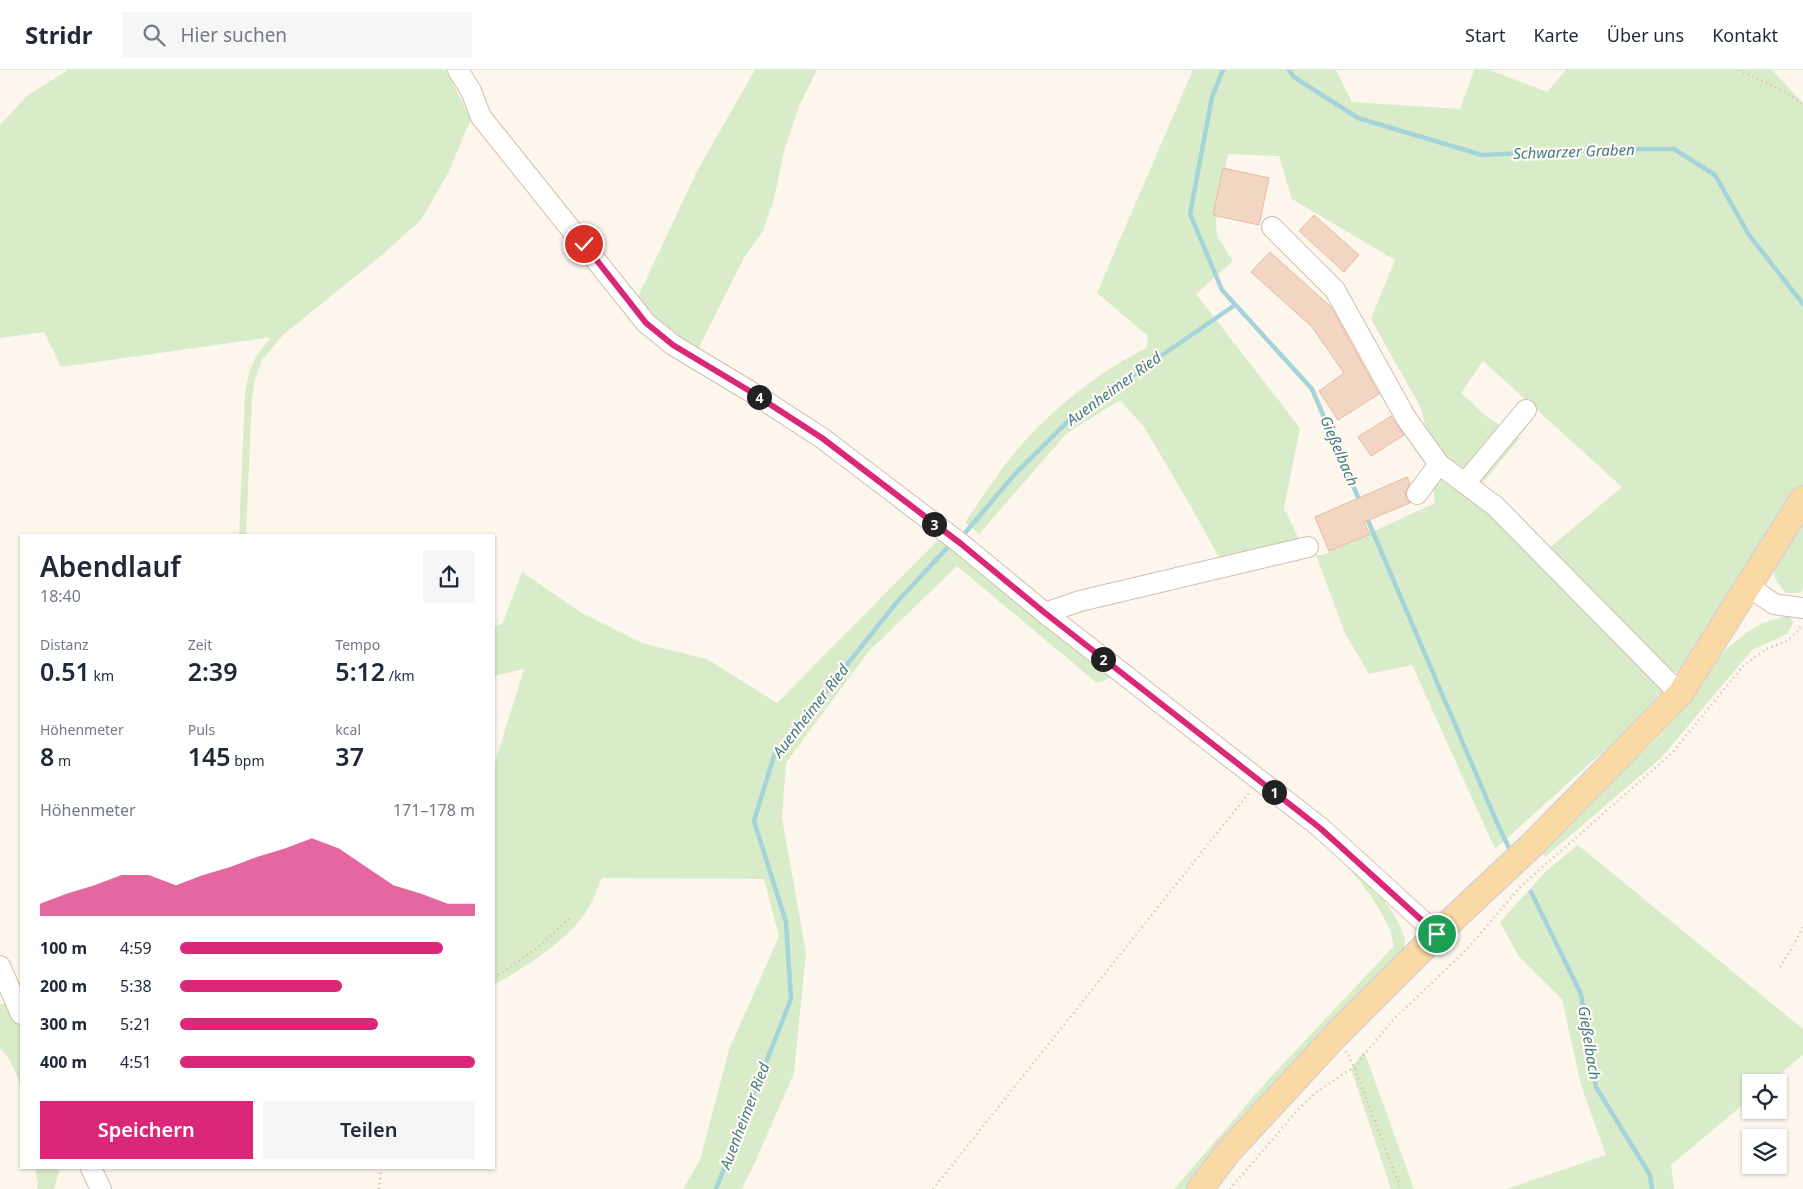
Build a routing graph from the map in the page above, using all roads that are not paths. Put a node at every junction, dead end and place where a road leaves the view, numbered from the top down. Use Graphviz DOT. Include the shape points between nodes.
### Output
graph roads {
  1 [pos="458,70"];
  2 [pos="1272,228"];
  3 [pos="1526,410"];
  4 [pos="1439,464"];
  5 [pos="1465,484"];
  6 [pos="1417,494"];
  7 [pos="1803,499"];
  8 [pos="1308,547"];
  9 [pos="1748,586"];
  10 [pos="1803,608"];
  11 [pos="1045,613"];
  12 [pos="1680,694"];
  13 [pos="1437,934"];
  14 [pos="0,966"];
  15 [pos="20,1012"];
  16 [pos="91,1169"];
  17 [pos="101,1189"];
  18 [pos="1200,1189"];
  1 -- 11 [label="street" via="481,117 646,323 673,345 822,438 960,543"];
  2 -- 4 [label="street" via="1335,290 1406,418"];
  3 -- 5 [label="street"];
  4 -- 5 [label="street"];
  4 -- 6 [label="street"];
  5 -- 12 [label="street" via="1494,506"];
  7 -- 9 [label="main road"];
  8 -- 11 [label="street" via="1080,601"];
  9 -- 10 [label="street" via="1774,604"];
  9 -- 12 [label="main road"];
  11 -- 13 [label="street" via="1320,828"];
  12 -- 13 [label="main road" via="1532,845 1514,877"];
  13 -- 18 [label="main road" via="1324,1048 1229,1151"];
  14 -- 15 [label="street"];
  16 -- 17 [label="street"];
}
